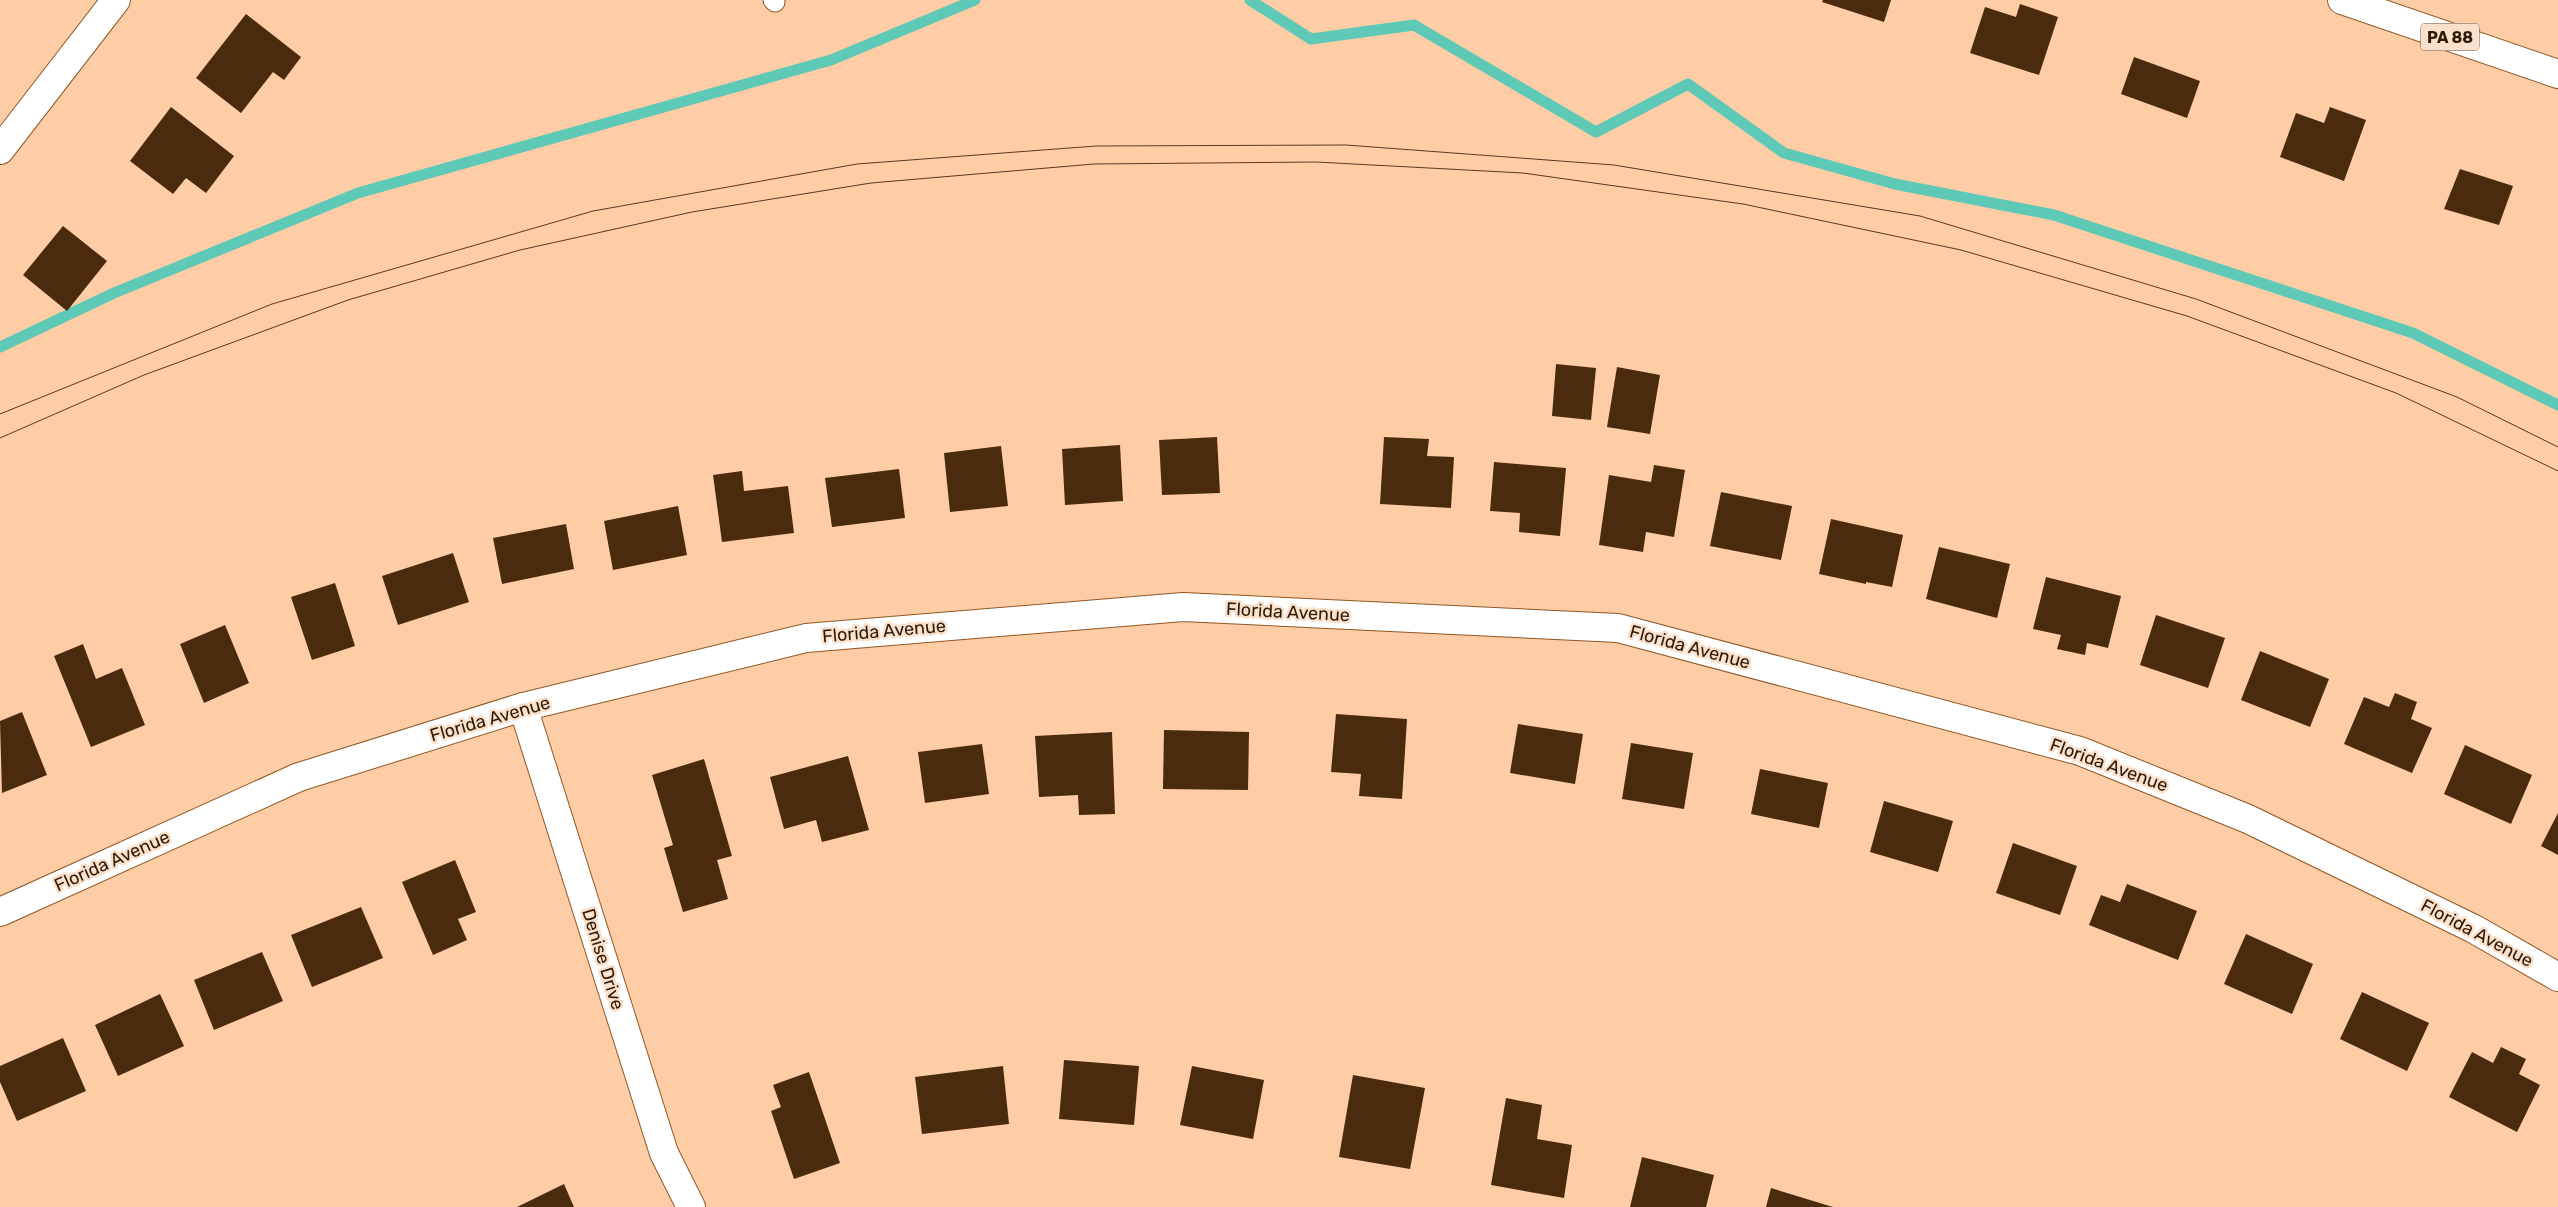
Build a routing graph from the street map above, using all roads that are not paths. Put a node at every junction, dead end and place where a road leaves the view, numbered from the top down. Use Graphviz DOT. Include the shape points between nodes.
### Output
graph roads {
  1 [pos="116,0"];
  2 [pos="2342,0"];
  3 [pos="2558,74"];
  4 [pos="0,150"];
  5 [pos="523,707"];
  6 [pos="0,912"];
  7 [pos="2558,977"];
  8 [pos="691,1207"];
  1 -- 4 [label="street"];
  2 -- 3 [label="street, PA 88"];
  5 -- 6 [label="street, Florida Avenue" via="299,777"];
  5 -- 7 [label="street, Florida Avenue" via="806,638 1183,607 1618,628 2080,751 2248,819 2474,929"];
  5 -- 8 [label="street, Denise Drive" via="664,1154"];
}
